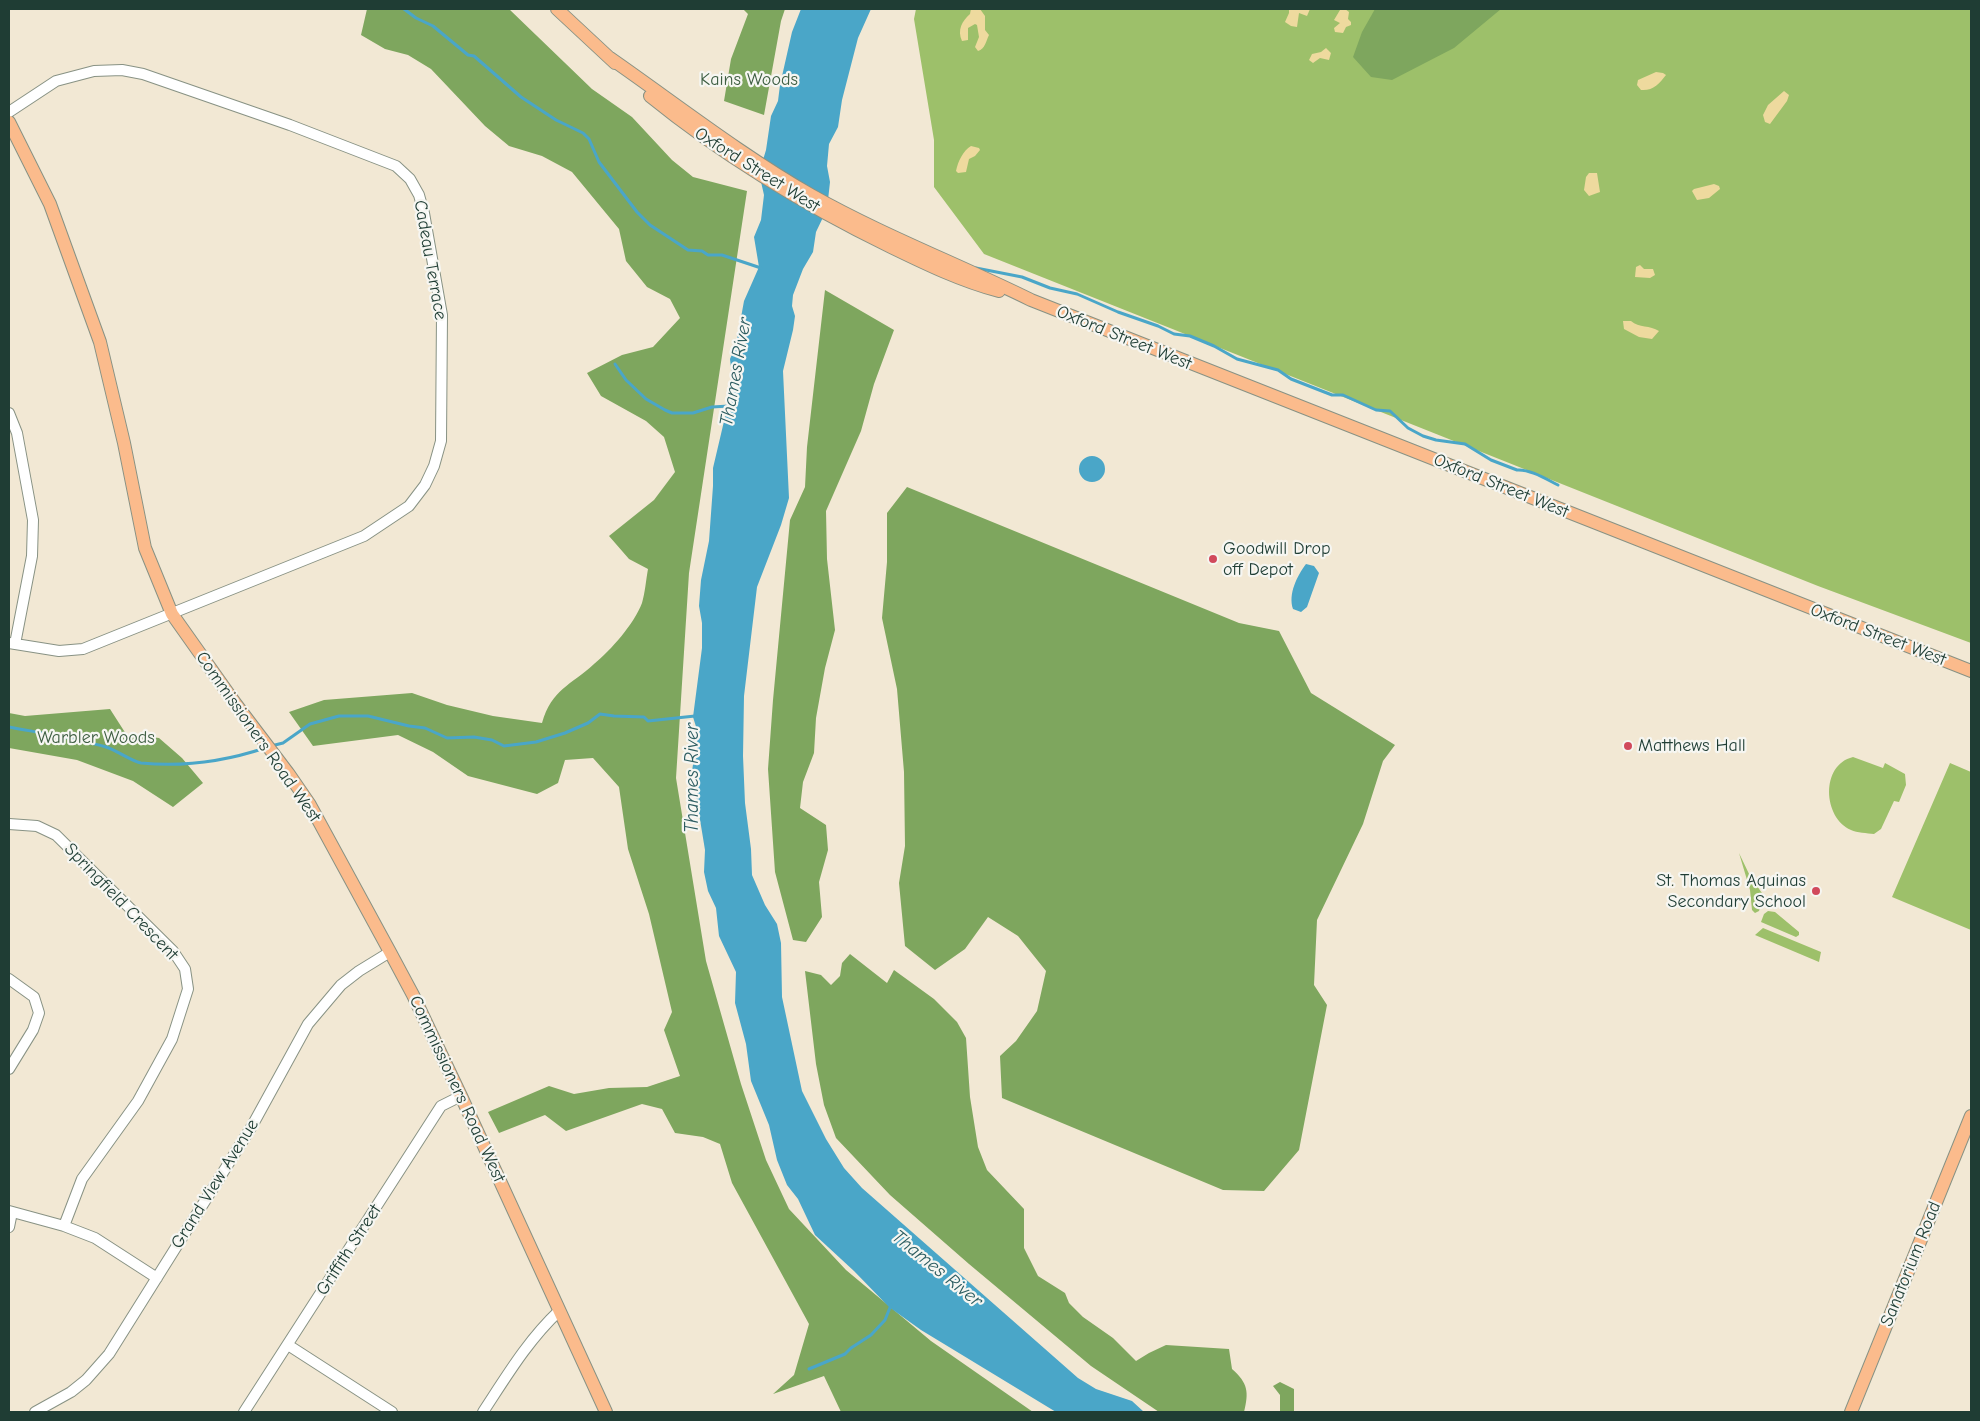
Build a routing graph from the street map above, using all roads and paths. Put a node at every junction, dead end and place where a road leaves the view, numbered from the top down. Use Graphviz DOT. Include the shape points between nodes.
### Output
graph roads {
  1 [pos="557,9"];
  2 [pos="9,112"];
  3 [pos="9,122"];
  4 [pos="9,413"];
  5 [pos="172,614"];
  6 [pos="12,643"];
  7 [pos="1971,671"];
  8 [pos="9,824"];
  9 [pos="390,952"];
  10 [pos="9,979"];
  11 [pos="9,1069"];
  12 [pos="461,1096"];
  13 [pos="1971,1116"];
  14 [pos="11,1212"];
  15 [pos="64,1226"];
  16 [pos="9,1227"];
  17 [pos="157,1278"];
  18 [pos="559,1311"];
  19 [pos="288,1345"];
  20 [pos="35,1412"];
  21 [pos="244,1412"];
  22 [pos="392,1412"];
  23 [pos="482,1412"];
  24 [pos="606,1412"];
  25 [pos="1851,1412"];
  1 -- 7 [label="main road, Oxford Street West" via="610,58 689,121 811,194 986,283"];
  2 -- 5 [label="street, Cadeau Terrace" via="56,81 94,71 122,70 143,74 396,166 410,179 419,195 442,315 441,440 434,466 424,485 409,506 364,536"];
  3 -- 5 [label="main road, Commissioners Road West" via="50,204 100,342 145,548"];
  4 -- 6 [label="street" via="17,433 33,520 32,556"];
  5 -- 6 [label="street, Cadeau Terrace" via="83,649 59,651"];
  5 -- 9 [label="main road, Commissioners Road West" via="310,805"];
  8 -- 15 [label="street, Springfield Crescent" via="37,826 56,836 173,951 185,969 188,989 172,1039 138,1101 82,1179"];
  9 -- 12 [label="main road, Commissioners Road West"];
  9 -- 17 [label="street, Grand View Avenue" via="341,984 308,1024 252,1126"];
  10 -- 11 [label="street" via="34,997 38,1014 33,1030"];
  12 -- 18 [label="main road, Commissioners Road West"];
  12 -- 19 [label="street, Griffith Street" via="441,1106"];
  13 -- 25 [label="main road, Sanatorium Road"];
  14 -- 15 [label="street"];
  14 -- 16 [label="street"];
  15 -- 17 [label="street" via="95,1238"];
  17 -- 20 [label="street, Grand View Avenue" via="109,1354 86,1380"];
  18 -- 23 [label="street" via="527,1346"];
  18 -- 24 [label="main road, Commissioners Road West"];
  19 -- 21 [label="street, Griffith Street"];
  19 -- 22 [label="street"];
}
